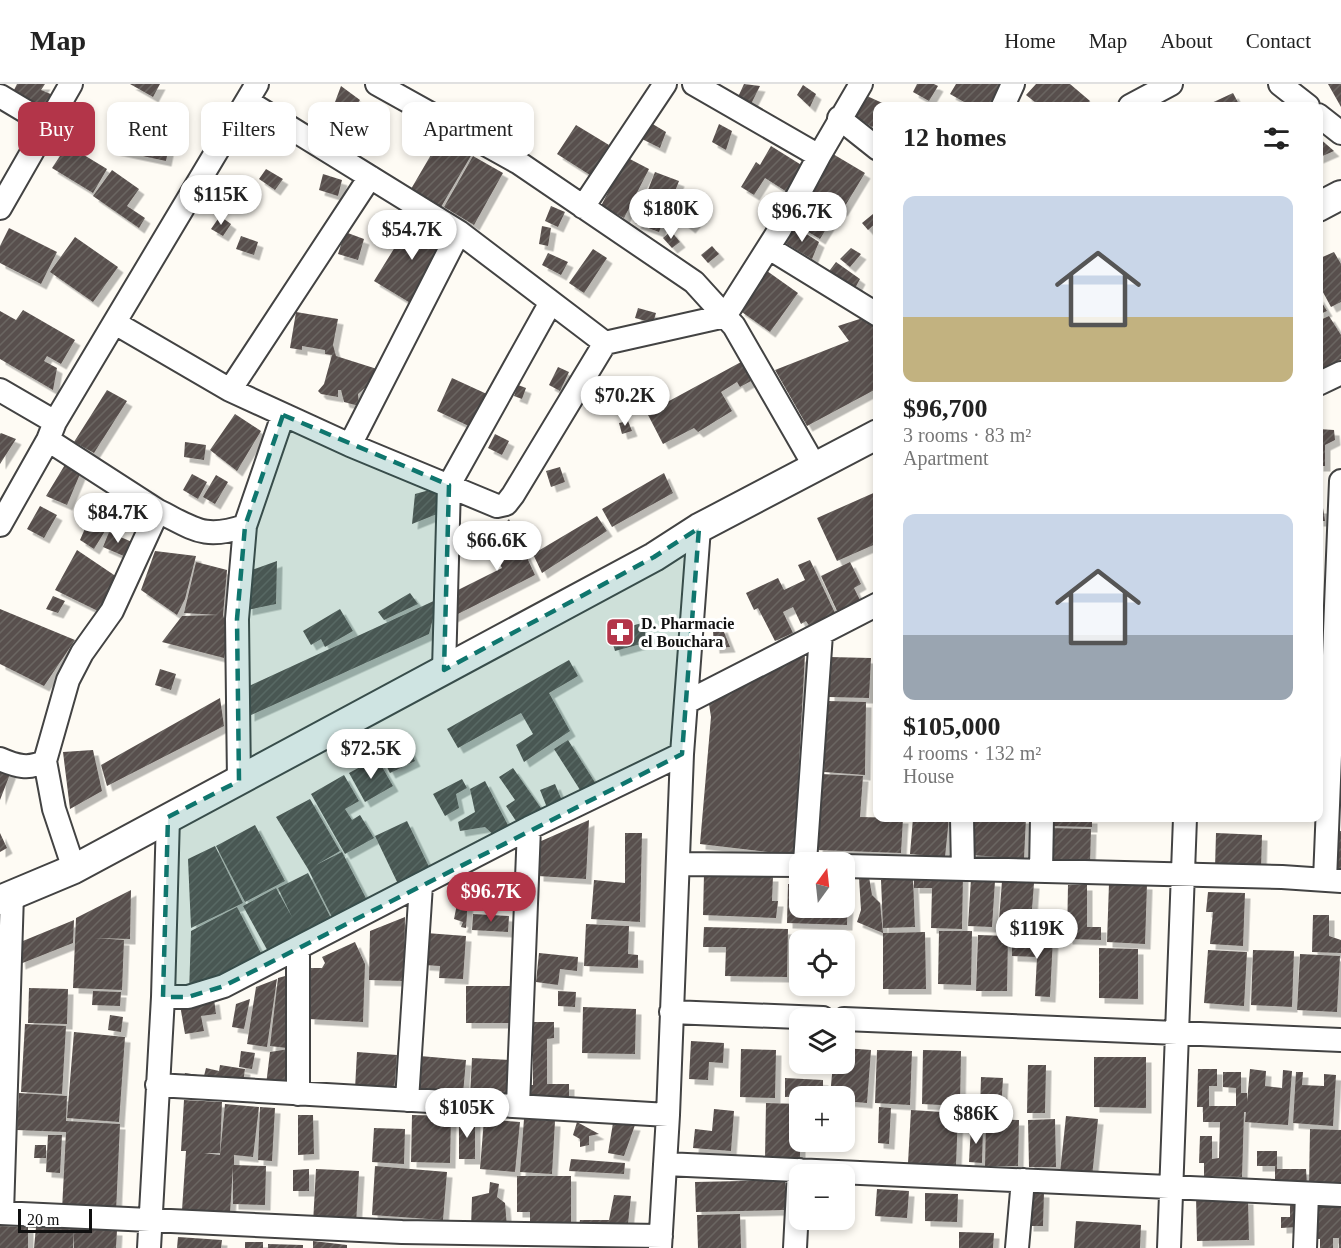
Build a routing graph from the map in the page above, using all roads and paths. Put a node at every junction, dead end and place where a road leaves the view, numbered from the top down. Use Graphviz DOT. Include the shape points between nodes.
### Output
graph roads {
  1 [pos="71,84"];
  2 [pos="377,84"];
  3 [pos="664,84"];
  4 [pos="694,84"];
  5 [pos="861,84"];
  6 [pos="1013,84"];
  7 [pos="1280,84"];
  8 [pos="252,93"];
  9 [pos="1164,94"];
  10 [pos="0,96"];
  11 [pos="60,102"];
  12 [pos="1005,102"];
  13 [pos="1141,102"];
  14 [pos="1303,102"];
  15 [pos="18,107"];
  16 [pos="839,118"];
  17 [pos="1323,119"];
  18 [pos="1341,133"];
  19 [pos="873,145"];
  20 [pos="28,156"];
  21 [pos="819,156"];
  22 [pos="370,177"];
  23 [pos="1341,195"];
  24 [pos="1323,204"];
  25 [pos="583,207"];
  26 [pos="0,208"];
  27 [pos="459,232"];
  28 [pos="769,248"];
  29 [pos="551,302"];
  30 [pos="873,312"];
  31 [pos="724,316"];
  32 [pos="115,323"];
  33 [pos="605,343"];
  34 [pos="1341,373"];
  35 [pos="1323,382"];
  36 [pos="0,390"];
  37 [pos="230,390"];
  38 [pos="283,414"];
  39 [pos="52,431"];
  40 [pos="873,436"];
  41 [pos="350,445"];
  42 [pos="814,465"];
  43 [pos="1341,481"];
  44 [pos="449,485"];
  45 [pos="158,512"];
  46 [pos="0,525"];
  47 [pos="245,526"];
  48 [pos="699,528"];
  49 [pos="873,607"];
  50 [pos="821,634"];
  51 [pos="1339,646"];
  52 [pos="444,670"];
  53 [pos="687,702"];
  54 [pos="682,753"];
  55 [pos="0,759"];
  56 [pos="45,761"];
  57 [pos="239,781"];
  58 [pos="168,818"];
  59 [pos="962,822"];
  60 [pos="1042,822"];
  61 [pos="1185,822"];
  62 [pos="529,828"];
  63 [pos="806,852"];
  64 [pos="679,864"];
  65 [pos="789,865"];
  66 [pos="855,866"];
  67 [pos="74,869"];
  68 [pos="963,869"];
  69 [pos="1041,871"];
  70 [pos="1183,874"];
  71 [pos="1333,880"];
  72 [pos="421,885"];
  73 [pos="6,897"];
  74 [pos="298,950"];
  75 [pos="163,997"];
  76 [pos="671,1012"];
  77 [pos="789,1017"];
  78 [pos="855,1020"];
  79 [pos="1178,1035"];
  80 [pos="1341,1040"];
  81 [pos="157,1085"];
  82 [pos="3,1094"];
  83 [pos="298,1094"];
  84 [pos="407,1100"];
  85 [pos="518,1105"];
  86 [pos="668,1115"];
  87 [pos="665,1164"];
  88 [pos="789,1170"];
  89 [pos="855,1172"];
  90 [pos="1023,1180"];
  91 [pos="1173,1186"];
  92 [pos="1307,1194"];
  93 [pos="1341,1195"];
  94 [pos="1,1213"];
  95 [pos="150,1221"];
  96 [pos="796,1230"];
  97 [pos="401,1240"];
  98 [pos="660,1242"];
  99 [pos="149,1248"];
  100 [pos="795,1248"];
  101 [pos="1017,1248"];
  102 [pos="1169,1248"];
  103 [pos="1305,1248"];
  1 -- 11 [label="street"];
  2 -- 25 [label="street" via="519,163"];
  3 -- 25 [label="street"];
  4 -- 21 [label="street"];
  5 -- 16 [label="street"];
  6 -- 12 [label="street"];
  7 -- 14 [label="street"];
  8 -- 22 [label="street"];
  8 -- 32 [label="street"];
  9 -- 13 [label="street"];
  10 -- 15 [label="street"];
  16 -- 19 [label="street"];
  16 -- 21 [label="street"];
  17 -- 18 [label="street"];
  20 -- 26 [label="street"];
  21 -- 28 [label="street"];
  22 -- 27 [label="street"];
  22 -- 37 [label="street"];
  23 -- 24 [label="street"];
  25 -- 31 [label="street" via="694,282"];
  27 -- 29 [label="street"];
  27 -- 41 [label="street"];
  28 -- 30 [label="street"];
  28 -- 31 [label="street"];
  29 -- 33 [label="street"];
  29 -- 44 [label="street"];
  31 -- 33 [label="street"];
  31 -- 42 [label="street" via="734,326"];
  32 -- 37 [label="street"];
  32 -- 39 [label="street"];
  33 -- 44 [label="street" via="506,504 497,506"];
  34 -- 35 [label="street"];
  36 -- 39 [label="street"];
  37 -- 38 [label="street"];
  38 -- 41 [label="street"];
  38 -- 47 [label="street"];
  39 -- 45 [label="street"];
  39 -- 46 [label="street"];
  40 -- 42 [label="street"];
  41 -- 44 [label="street"];
  42 -- 48 [label="street"];
  43 -- 51 [label="street"];
  44 -- 52 [label="street"];
  45 -- 47 [label="street" via="202,531 221,534"];
  45 -- 56 [label="street" via="112,611 68,680"];
  47 -- 57 [label="street" via="237,619"];
  48 -- 52 [label="street" via="654,558"];
  48 -- 53 [label="street"];
  49 -- 50 [label="street"];
  50 -- 53 [label="street"];
  50 -- 63 [label="street"];
  51 -- 71 [label="street"];
  52 -- 57 [label="street"];
  53 -- 54 [label="street"];
  54 -- 62 [label="street"];
  54 -- 64 [label="street"];
  55 -- 56 [label="street" via="23,766"];
  56 -- 67 [label="street" via="54,809"];
  57 -- 58 [label="street"];
  58 -- 67 [label="street"];
  58 -- 75 [label="street"];
  59 -- 68 [label="street"];
  60 -- 69 [label="street"];
  61 -- 70 [label="street"];
  62 -- 72 [label="street"];
  62 -- 85 [label="street"];
  64 -- 65 [label="street"];
  64 -- 76 [label="street"];
  66 -- 68 [label="street"];
  67 -- 73 [label="street"];
  68 -- 69 [label="street"];
  69 -- 70 [label="street"];
  70 -- 71 [label="street"];
  70 -- 79 [label="street"];
  72 -- 74 [label="street"];
  72 -- 84 [label="street"];
  73 -- 82 [label="street"];
  74 -- 75 [label="street" via="206,993"];
  74 -- 83 [label="street"];
  75 -- 81 [label="street"];
  76 -- 77 [label="street"];
  76 -- 86 [label="street"];
  78 -- 79 [label="street"];
  79 -- 80 [label="street"];
  79 -- 91 [label="street"];
  81 -- 83 [label="street"];
  81 -- 95 [label="street"];
  82 -- 94 [label="street"];
  83 -- 84 [label="street"];
  84 -- 85 [label="street"];
  85 -- 86 [label="street"];
  86 -- 87 [label="street"];
  87 -- 88 [label="street"];
  87 -- 98 [label="street"];
  89 -- 90 [label="street"];
  90 -- 91 [label="street"];
  90 -- 101 [label="street"];
  91 -- 92 [label="street"];
  91 -- 102 [label="street"];
  92 -- 93 [label="street"];
  92 -- 103 [label="street"];
  94 -- 95 [label="street"];
  95 -- 97 [label="street"];
  95 -- 99 [label="street"];
  96 -- 100 [label="street"];
  97 -- 98 [label="street"];
}
